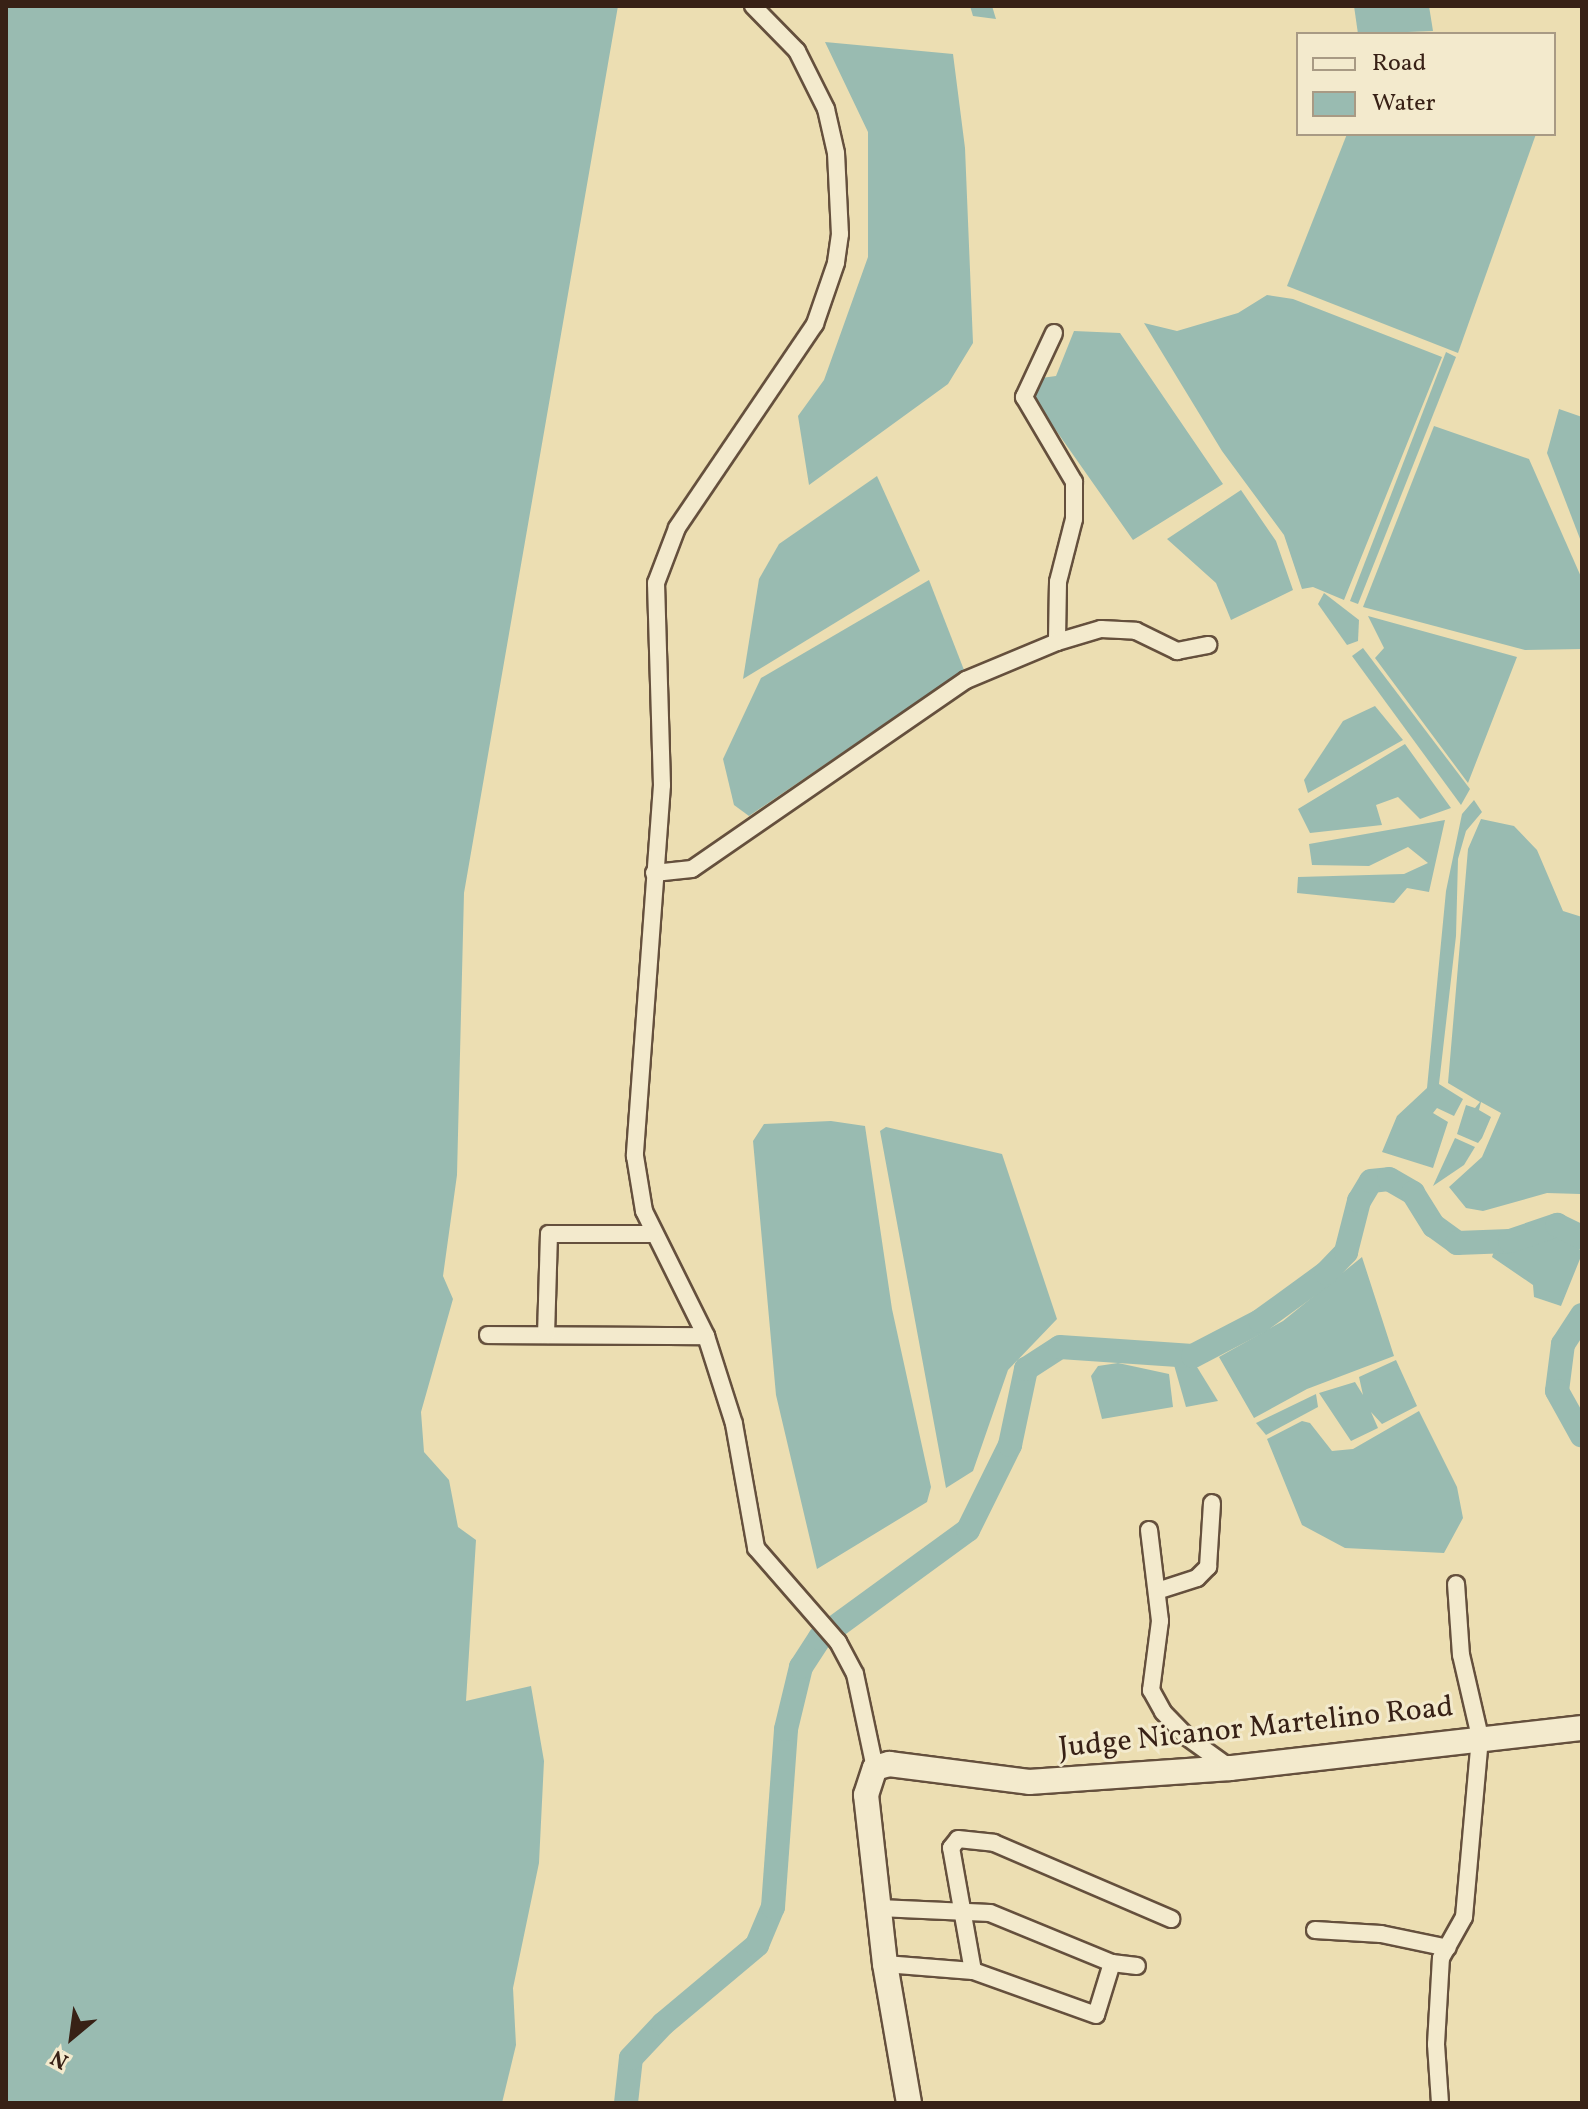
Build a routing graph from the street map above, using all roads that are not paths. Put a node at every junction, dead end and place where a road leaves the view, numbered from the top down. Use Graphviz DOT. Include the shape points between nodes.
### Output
graph roads {
  1 [pos="753,6"];
  2 [pos="1054,333"];
  3 [pos="1057,642"];
  4 [pos="1208,645"];
  5 [pos="654,873"];
  6 [pos="654,1234"];
  7 [pos="488,1335"];
  8 [pos="546,1335"];
  9 [pos="706,1336"];
  10 [pos="1212,1503"];
  11 [pos="1149,1530"];
  12 [pos="1456,1584"];
  13 [pos="1157,1591"];
  14 [pos="1582,1728"];
  15 [pos="1480,1737"];
  16 [pos="882,1766"];
  17 [pos="1231,1768"];
  18 [pos="879,1908"];
  19 [pos="961,1908"];
  20 [pos="1171,1919"];
  21 [pos="1315,1930"];
  22 [pos="1448,1948"];
  23 [pos="1112,1963"];
  24 [pos="885,1964"];
  25 [pos="1137,1966"];
  26 [pos="973,1971"];
  27 [pos="909,2103"];
  28 [pos="1440,2103"];
  1 -- 5 [label="street" via="797,51 826,109 836,153 840,234 815,324 677,528 656,583 662,725"];
  2 -- 3 [label="street" via="1024,397 1074,482 1074,519 1058,582"];
  3 -- 4 [label="street" via="1101,629 1136,631 1177,651"];
  3 -- 5 [label="street" via="966,680 692,869"];
  5 -- 6 [label="street" via="635,1156 644,1211"];
  6 -- 8 [label="street" via="549,1234"];
  6 -- 9 [label="street"];
  7 -- 8 [label="street"];
  8 -- 9 [label="street"];
  9 -- 16 [label="street" via="734,1424 756,1548 838,1642 855,1674"];
  10 -- 13 [label="street" via="1208,1567 1197,1578"];
  11 -- 13 [label="street"];
  12 -- 15 [label="street" via="1461,1655"];
  13 -- 17 [label="street" via="1160,1621 1151,1690 1187,1737"];
  14 -- 15 [label="street, Judge Nicanor Martelino Road"];
  15 -- 17 [label="street, Judge Nicanor Martelino Road"];
  15 -- 22 [label="street" via="1464,1917"];
  16 -- 17 [label="street, Judge Nicanor Martelino Road" via="1029,1782"];
  16 -- 18 [label="street" via="866,1795"];
  18 -- 19 [label="street"];
  18 -- 24 [label="street"];
  19 -- 20 [label="street" via="951,1848 967,1839 994,1843"];
  19 -- 23 [label="street" via="990,1913"];
  19 -- 26 [label="street"];
  21 -- 22 [label="street" via="1381,1934"];
  22 -- 28 [label="street" via="1441,1958 1436,2044"];
  23 -- 25 [label="street"];
  23 -- 26 [label="street" via="1096,2015"];
  24 -- 26 [label="street"];
  24 -- 27 [label="street"];
}
